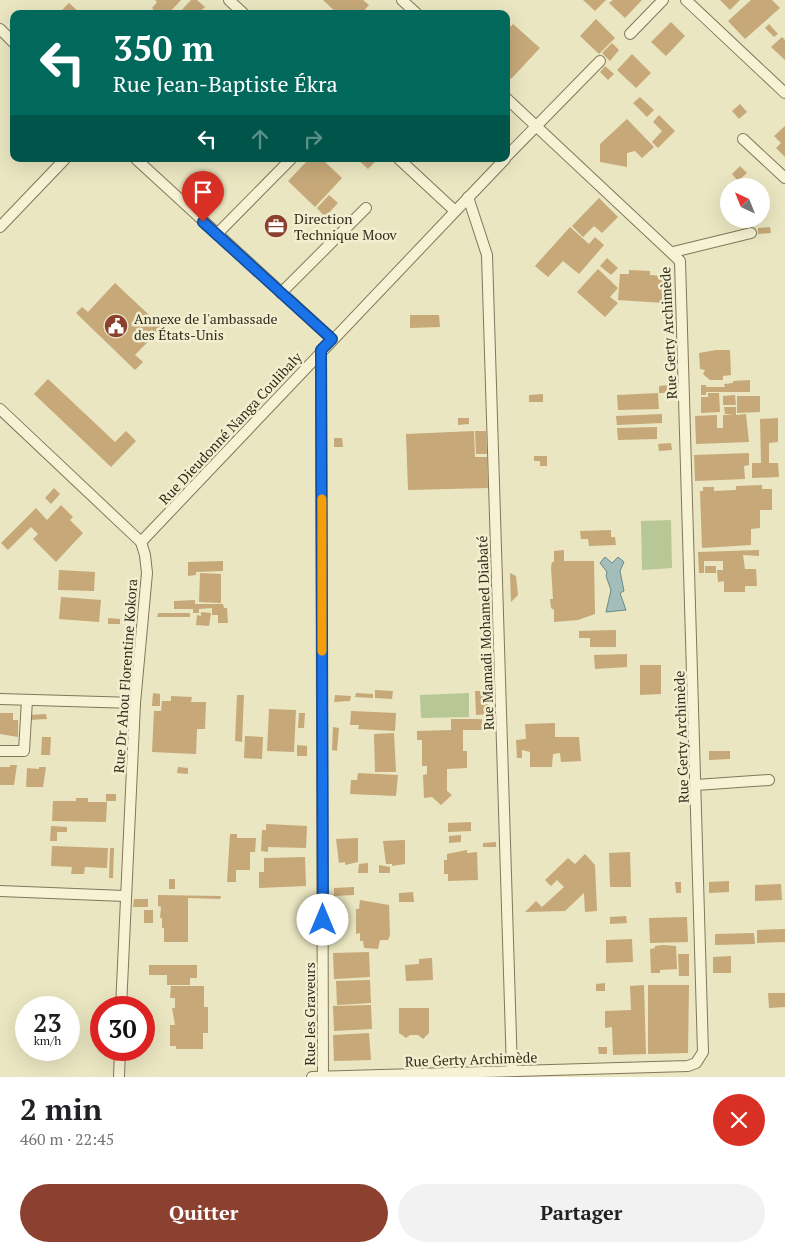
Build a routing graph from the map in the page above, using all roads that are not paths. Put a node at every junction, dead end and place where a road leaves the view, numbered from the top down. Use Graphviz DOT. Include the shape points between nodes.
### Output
graph roads {
  1 [pos="229,0"];
  2 [pos="402,0"];
  3 [pos="663,0"];
  4 [pos="686,0"];
  5 [pos="240,10"];
  6 [pos="413,10"];
  7 [pos="0,30"];
  8 [pos="630,34"];
  9 [pos="10,39"];
  10 [pos="600,61"];
  11 [pos="785,93"];
  12 [pos="510,102"];
  13 [pos="536,126"];
  14 [pos="743,139"];
  15 [pos="510,153"];
  16 [pos="62,162"];
  17 [pos="139,162"];
  18 [pos="288,162"];
  19 [pos="402,162"];
  20 [pos="501,162"];
  21 [pos="784,173"];
  22 [pos="468,197"];
  23 [pos="366,208"];
  24 [pos="455,211"];
  25 [pos="0,227"];
  26 [pos="751,233"];
  27 [pos="216,234"];
  28 [pos="673,252"];
  29 [pos="281,293"];
  30 [pos="332,339"];
  31 [pos="321,350"];
  32 [pos="0,408"];
  33 [pos="141,542"];
  34 [pos="0,699"];
  35 [pos="26,700"];
  36 [pos="135,703"];
  37 [pos="0,751"];
  38 [pos="768,780"];
  39 [pos="696,785"];
  40 [pos="0,891"];
  41 [pos="125,896"];
  42 [pos="121,996"];
  43 [pos="120,1061"];
  44 [pos="512,1071"];
  45 [pos="119,1077"];
  46 [pos="312,1077"];
  47 [pos="323,1077"];
  1 -- 5 [label="street"];
  2 -- 6 [label="street"];
  3 -- 8 [label="street"];
  4 -- 11 [label="street"];
  7 -- 9 [label="street"];
  10 -- 13 [label="street, Rue Dieudonné Nanga Coulibaly"];
  12 -- 13 [label="street, Rue Gerty Archimède"];
  13 -- 15 [label="street, Rue Dieudonné Nanga Coulibaly"];
  13 -- 28 [label="street, Rue Gerty Archimède"];
  14 -- 21 [label="street"];
  16 -- 25 [label="street"];
  17 -- 27 [label="street"];
  18 -- 27 [label="street"];
  19 -- 24 [label="street"];
  20 -- 22 [label="street, Rue Dieudonné Nanga Coulibaly"];
  22 -- 24 [label="street, Rue Dieudonné Nanga Coulibaly"];
  22 -- 44 [label="street, Rue Mamadi Mohamed Diabaté" via="487,255"];
  23 -- 29 [label="street"];
  24 -- 30 [label="street, Rue Dieudonné Nanga Coulibaly"];
  26 -- 28 [label="street"];
  27 -- 29 [label="street"];
  28 -- 39 [label="street, Rue Gerty Archimède" via="680,261 681,274"];
  29 -- 30 [label="street"];
  30 -- 31 [label="street, Rue Dieudonné Nanga Coulibaly"];
  31 -- 33 [label="street, Rue Dieudonné Nanga Coulibaly"];
  31 -- 47 [label="street, Rue les Graveurs"];
  32 -- 33 [label="street"];
  33 -- 36 [label="street, Rue Dr Ahou Florentine Kokora" via="147,573"];
  34 -- 35 [label="street"];
  35 -- 36 [label="street"];
  35 -- 37 [label="street" via="24,751"];
  36 -- 41 [label="street, Rue Dr Ahou Florentine Kokora"];
  38 -- 39 [label="street"];
  39 -- 44 [label="street, Rue Gerty Archimède" via="701,1058 688,1066"];
  40 -- 41 [label="street"];
  41 -- 42 [label="street, Rue Dr Ahou Florentine Kokora"];
  43 -- 45 [label="street"];
  44 -- 47 [label="street, Rue Gerty Archimède"];
  46 -- 47 [label="street, Rue Gerty Archimède"];
}
